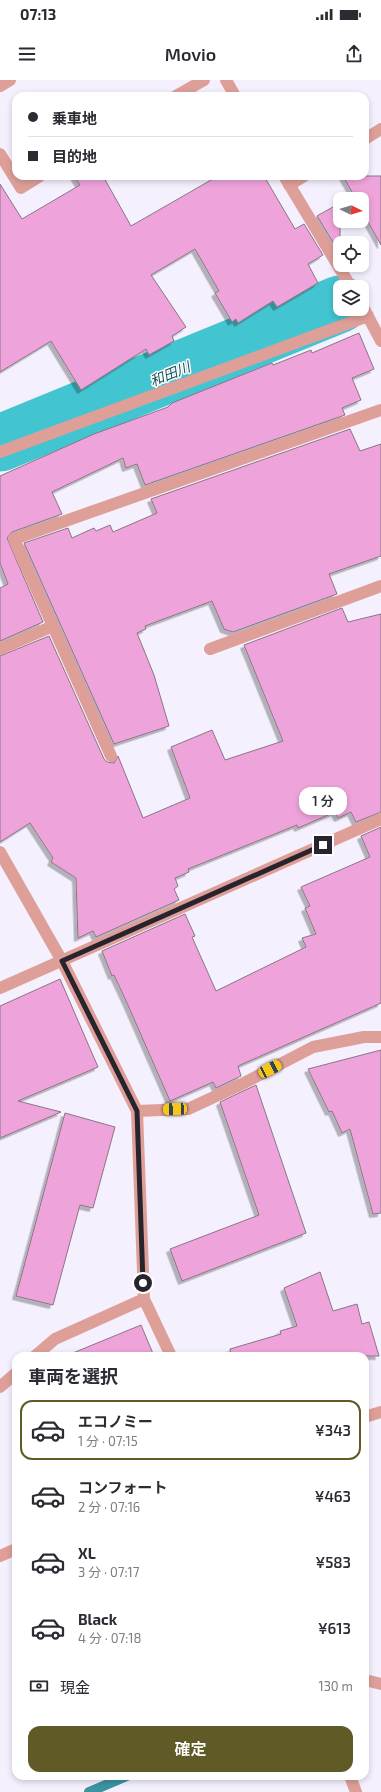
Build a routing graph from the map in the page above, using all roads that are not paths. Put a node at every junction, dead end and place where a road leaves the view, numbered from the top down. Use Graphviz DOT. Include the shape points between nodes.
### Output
graph roads {
  1 [pos="10,80"];
  2 [pos="204,80"];
  3 [pos="226,80"];
  4 [pos="0,86"];
  5 [pos="183,92"];
  6 [pos="233,92"];
  7 [pos="381,129"];
  8 [pos="369,136"];
  9 [pos="0,154"];
  10 [pos="12,173"];
  11 [pos="16,180"];
  12 [pos="34,180"];
  13 [pos="286,181"];
  14 [pos="346,280"];
  15 [pos="346,316"];
  16 [pos="368,316"];
  17 [pos="381,341"];
  18 [pos="381,410"];
  19 [pos="0,452"];
  20 [pos="381,586"];
  21 [pos="53,626"];
  22 [pos="0,649"];
  23 [pos="210,649"];
  24 [pos="111,756"];
  25 [pos="381,820"];
  26 [pos="0,852"];
  27 [pos="62,961"];
  28 [pos="0,988"];
  29 [pos="381,1037"];
  30 [pos="137,1111"];
  31 [pos="144,1299"];
  32 [pos="40,1352"];
  33 [pos="168,1352"];
  34 [pos="12,1376"];
  35 [pos="0,1387"];
  36 [pos="381,1412"];
  37 [pos="369,1416"];
  38 [pos="12,1551"];
  39 [pos="0,1556"];
  40 [pos="369,1681"];
  41 [pos="381,1684"];
  42 [pos="352,1780"];
  43 [pos="356,1792"];
  1 -- 4 [label="street"];
  2 -- 5 [label="street"];
  3 -- 6 [label="street"];
  7 -- 8 [label="street"];
  9 -- 10 [label="street"];
  11 -- 12 [label="street" via="21,188"];
  13 -- 14 [label="street"];
  15 -- 19 [label="street"];
  16 -- 17 [label="street"];
  18 -- 21 [label="street" via="14,539"];
  20 -- 23 [label="street"];
  21 -- 22 [label="street"];
  21 -- 24 [label="street"];
  25 -- 27 [label="street"];
  26 -- 27 [label="street"];
  27 -- 28 [label="street"];
  27 -- 30 [label="street"];
  29 -- 30 [label="street" via="364,1037 313,1048 188,1109"];
  30 -- 31 [label="street"];
  31 -- 32 [label="street" via="55,1339"];
  31 -- 33 [label="street"];
  34 -- 35 [label="street"];
  36 -- 37 [label="street"];
  38 -- 39 [label="street"];
  40 -- 41 [label="street"];
  42 -- 43 [label="street"];
}
